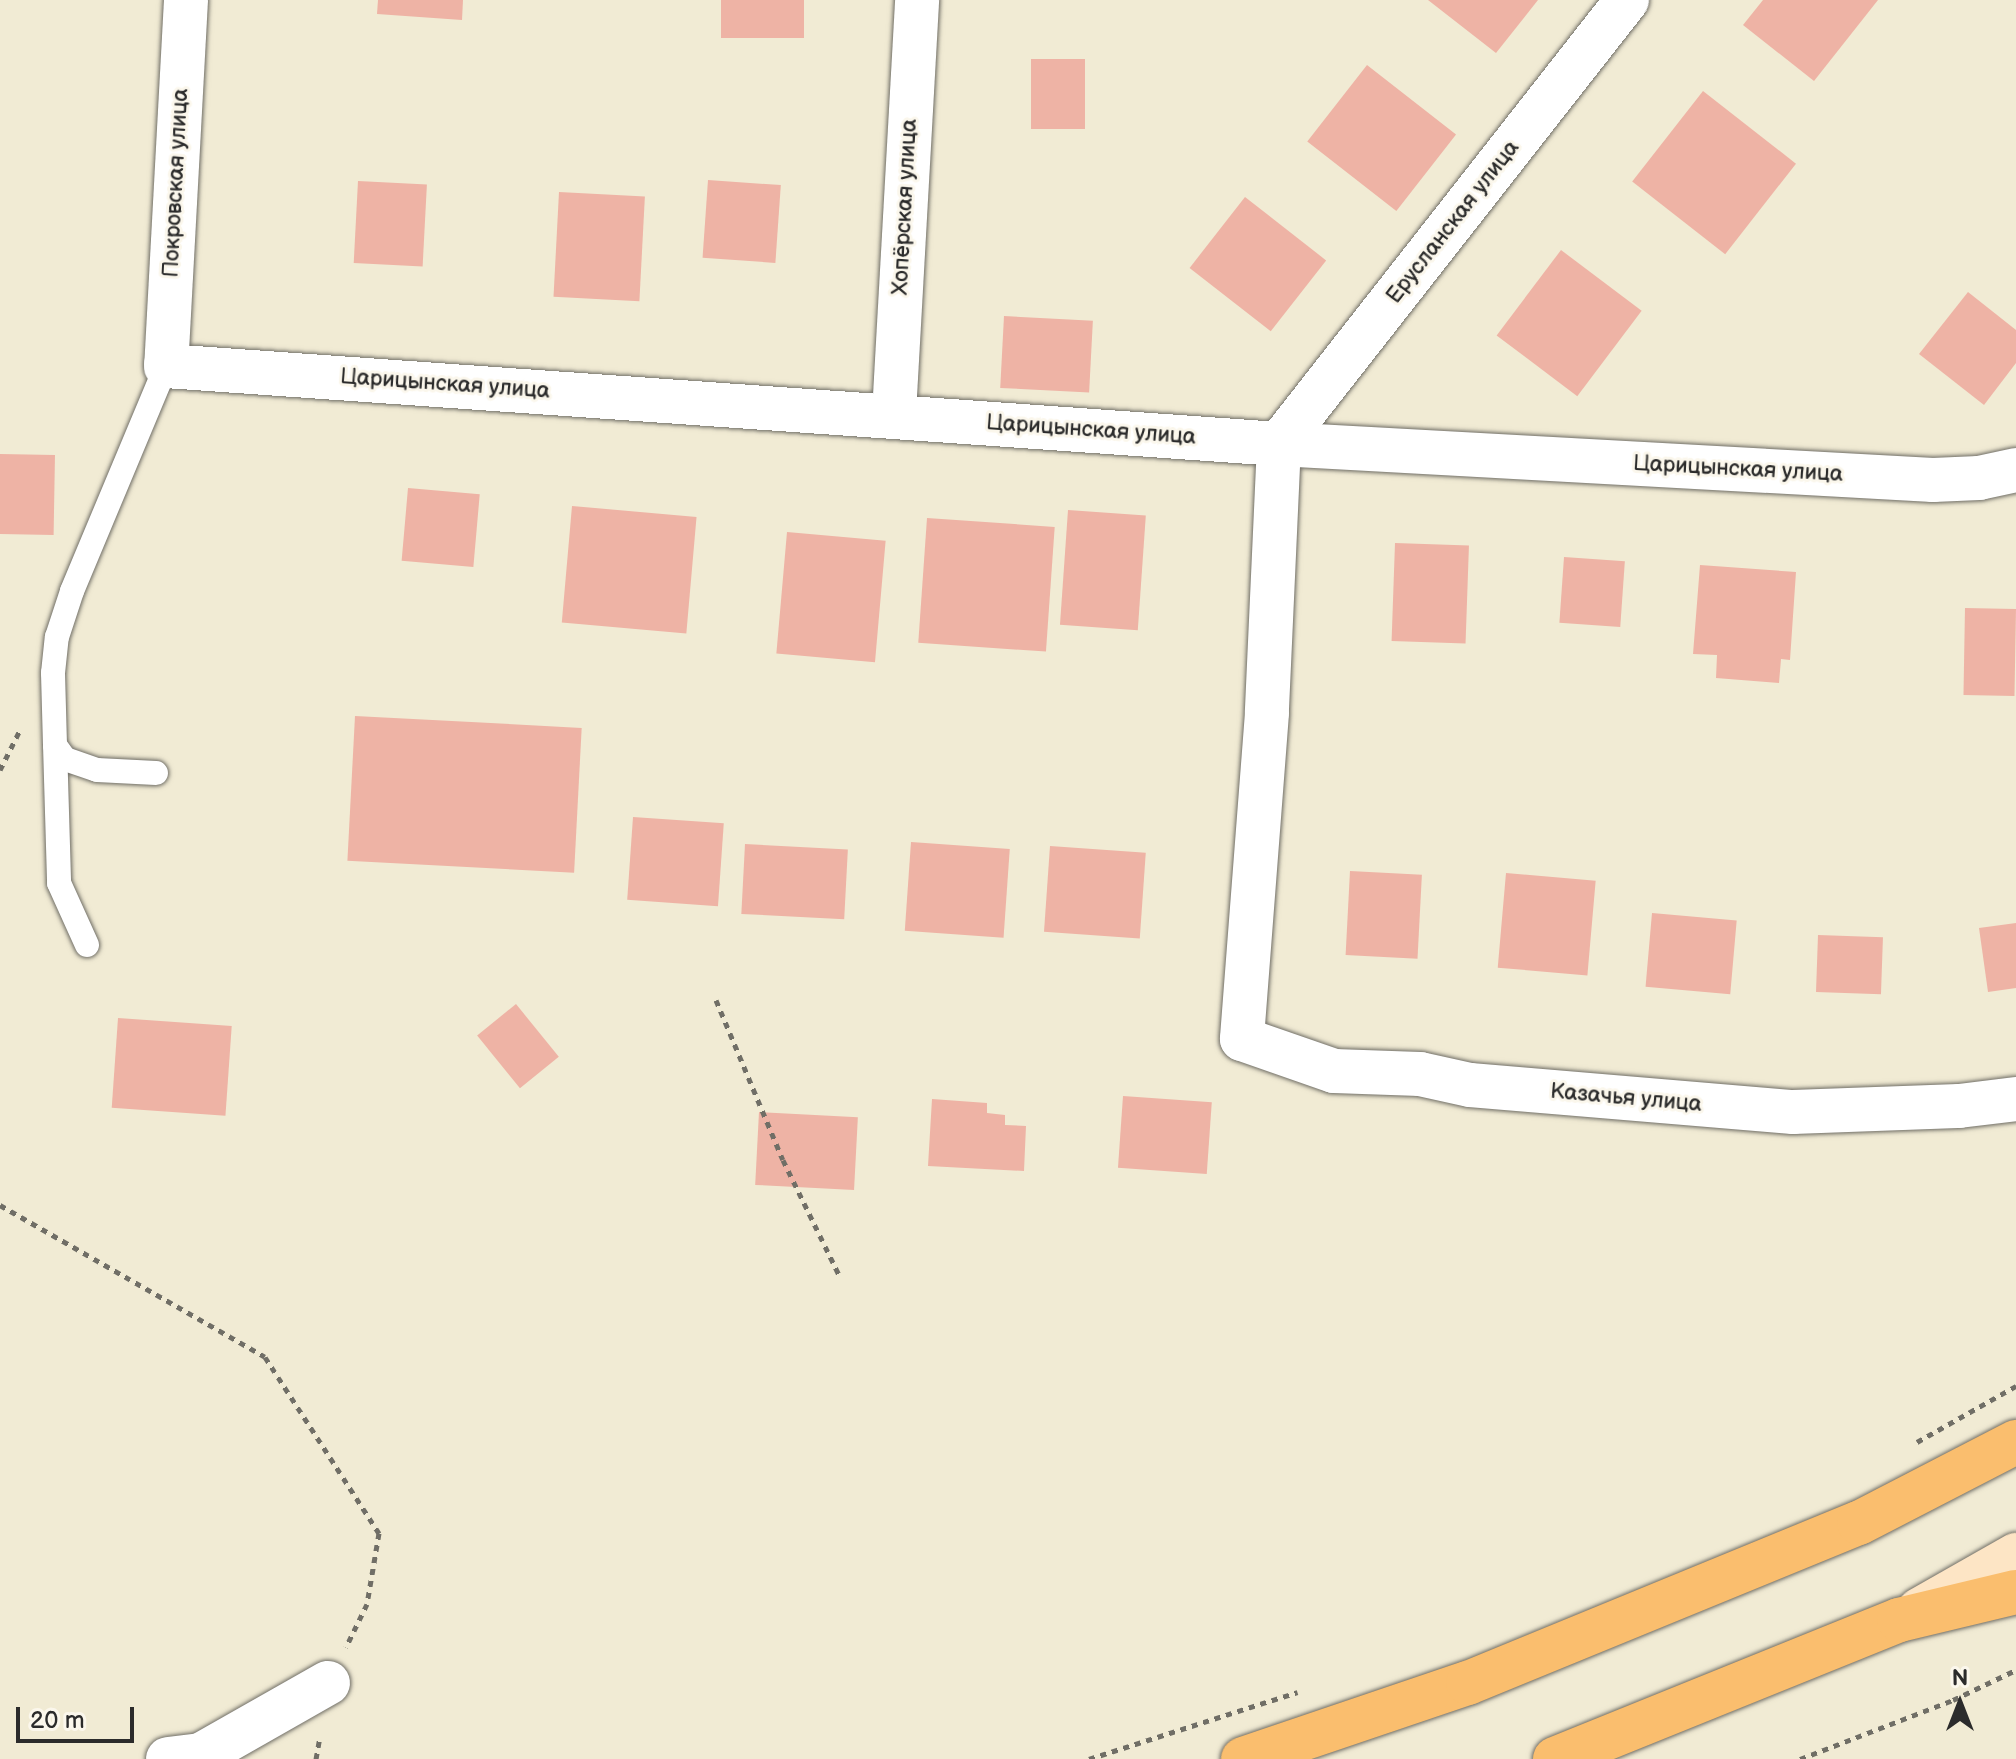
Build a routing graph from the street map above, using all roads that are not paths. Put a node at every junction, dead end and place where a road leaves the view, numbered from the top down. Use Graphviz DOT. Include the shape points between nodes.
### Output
graph roads {
  1 [pos="186,0"];
  2 [pos="917,0"];
  3 [pos="1627,0"];
  4 [pos="166,366"];
  5 [pos="894,414"];
  6 [pos="1279,444"];
  7 [pos="2016,470"];
  8 [pos="55,745"];
  9 [pos="156,773"];
  10 [pos="87,945"];
  11 [pos="2016,1099"];
  12 [pos="2016,1442"];
  13 [pos="2016,1555"];
  14 [pos="2016,1592"];
  15 [pos="1899,1620"];
  16 [pos="328,1683"];
  17 [pos="168,1759"];
  18 [pos="1243,1759"];
  19 [pos="1555,1759"];
  1 -- 4 [label="street, Покровская улица"];
  2 -- 5 [label="street, Хопёрская улица"];
  3 -- 6 [label="street, Ерусланская улица"];
  4 -- 5 [label="street, Царицынская улица"];
  4 -- 8 [label="lane" via="57,637"];
  5 -- 6 [label="street, Царицынская улица"];
  6 -- 7 [label="street, Царицынская улица" via="1933,480"];
  6 -- 11 [label="street, Казачья улица" via="1265,740 1242,1039 1334,1071 1420,1074 1470,1085 1793,1112"];
  8 -- 9 [label="lane" via="65,759 97,770"];
  8 -- 10 [label="lane" via="59,883"];
  12 -- 18 [label="main road" via="1831,1535 1468,1683"];
  13 -- 15 [label="main road"];
  14 -- 15 [label="main road"];
  15 -- 19 [label="main road"];
  16 -- 17 [label="street" via="201,1755"];
}
